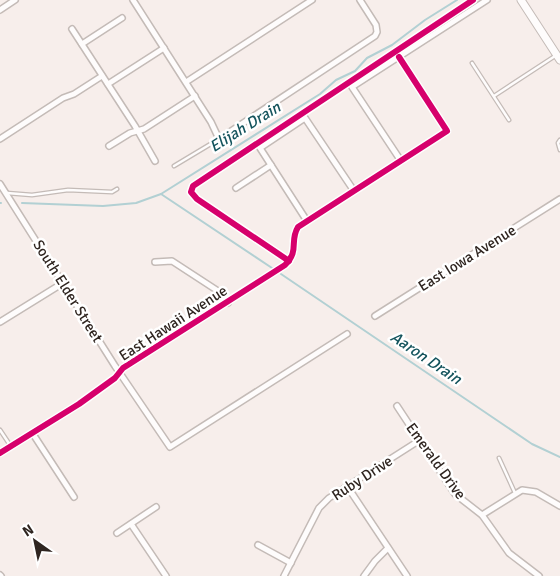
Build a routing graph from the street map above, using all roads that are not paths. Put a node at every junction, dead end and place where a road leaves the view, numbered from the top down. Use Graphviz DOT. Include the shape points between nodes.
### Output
graph roads {
  1 [pos="15,0"];
  2 [pos="133,0"];
  3 [pos="312,0"];
  4 [pos="360,0"];
  5 [pos="487,0"];
  6 [pos="521,0"];
  7 [pos="8,2"];
  8 [pos="0,10"];
  9 [pos="122,18"];
  10 [pos="72,29"];
  11 [pos="82,44"];
  12 [pos="164,48"];
  13 [pos="398,57"];
  14 [pos="559,57"];
  15 [pos="472,63"];
  16 [pos="102,76"];
  17 [pos="186,82"];
  18 [pos="108,84"];
  19 [pos="195,96"];
  20 [pos="494,96"];
  21 [pos="509,120"];
  22 [pos="137,131"];
  23 [pos="0,139"];
  24 [pos="219,139"];
  25 [pos="560,140"];
  26 [pos="109,146"];
  27 [pos="560,150"];
  28 [pos="154,161"];
  29 [pos="400,161"];
  30 [pos="271,165"];
  31 [pos="174,166"];
  32 [pos="0,184"];
  33 [pos="236,188"];
  34 [pos="117,189"];
  35 [pos="354,191"];
  36 [pos="5,192"];
  37 [pos="560,199"];
  38 [pos="307,221"];
  39 [pos="154,262"];
  40 [pos="63,283"];
  41 [pos="228,303"];
  42 [pos="375,316"];
  43 [pos="0,322"];
  44 [pos="347,334"];
  45 [pos="120,372"];
  46 [pos="397,406"];
  47 [pos="0,430"];
  48 [pos="33,434"];
  49 [pos="420,440"];
  50 [pos="11,446"];
  51 [pos="0,453"];
  52 [pos="500,458"];
  53 [pos="347,486"];
  54 [pos="515,494"];
  55 [pos="74,497"];
  56 [pos="560,506"];
  57 [pos="156,507"];
  58 [pos="482,515"];
  59 [pos="131,524"];
  60 [pos="116,533"];
  61 [pos="258,545"];
  62 [pos="388,548"];
  63 [pos="291,562"];
  64 [pos="166,576"];
  65 [pos="284,576"];
  66 [pos="364,576"];
  67 [pos="407,576"];
  68 [pos="539,576"];
  1 -- 7 [label="street"];
  2 -- 12 [label="street"];
  3 -- 17 [label="street"];
  4 -- 24 [label="street" via="376,25 378,32 375,36"];
  5 -- 13 [label="street"];
  6 -- 14 [label="street"];
  7 -- 8 [label="street"];
  9 -- 11 [label="street"];
  10 -- 11 [label="street"];
  11 -- 16 [label="street"];
  12 -- 17 [label="street"];
  12 -- 18 [label="street"];
  13 -- 29 [label="street" via="352,87"];
  13 -- 29 [label="street" via="447,131"];
  14 -- 20 [label="lane"];
  15 -- 20 [label="lane"];
  16 -- 18 [label="street"];
  16 -- 23 [label="street"];
  17 -- 19 [label="street"];
  18 -- 22 [label="street"];
  19 -- 22 [label="street"];
  19 -- 24 [label="street"];
  20 -- 21 [label="lane"];
  22 -- 26 [label="street"];
  22 -- 28 [label="street"];
  24 -- 31 [label="lane"];
  25 -- 27 [label="lane"];
  29 -- 35 [label="street"];
  30 -- 33 [label="street"];
  30 -- 35 [label="street" via="260,148 305,118"];
  30 -- 38 [label="street"];
  32 -- 36 [label="street, South Elder Street"];
  34 -- 36 [label="lane" via="112,192 68,190 32,195"];
  35 -- 38 [label="street"];
  36 -- 40 [label="street, South Elder Street"];
  37 -- 42 [label="street, East Iowa Avenue"];
  38 -- 41 [label="street, East Hawaii Avenue" via="293,235 292,258"];
  39 -- 41 [label="street" via="172,261 218,292"];
  40 -- 43 [label="street"];
  40 -- 45 [label="street, South Elder Street"];
  41 -- 45 [label="street, East Hawaii Avenue"];
  44 -- 45 [label="street, South Elder Street" via="170,447"];
  45 -- 48 [label="street, East Hawaii Avenue"];
  46 -- 49 [label="street, Emerald Drive"];
  47 -- 50 [label="lane"];
  48 -- 50 [label="street, East Hawaii Avenue"];
  48 -- 55 [label="street"];
  49 -- 53 [label="street, Ruby Drive"];
  49 -- 58 [label="street, Emerald Drive" via="455,494"];
  50 -- 51 [label="street, East Hawaii Avenue"];
  52 -- 54 [label="lane"];
  53 -- 62 [label="street"];
  53 -- 63 [label="street, Ruby Drive" via="319,508"];
  54 -- 56 [label="street" via="529,490"];
  54 -- 58 [label="street"];
  57 -- 59 [label="street"];
  58 -- 68 [label="street, Emerald Drive" via="509,554"];
  59 -- 60 [label="street"];
  59 -- 64 [label="street"];
  61 -- 63 [label="street"];
  62 -- 66 [label="street"];
  62 -- 67 [label="street"];
  63 -- 65 [label="street, Ruby Drive"];
}
